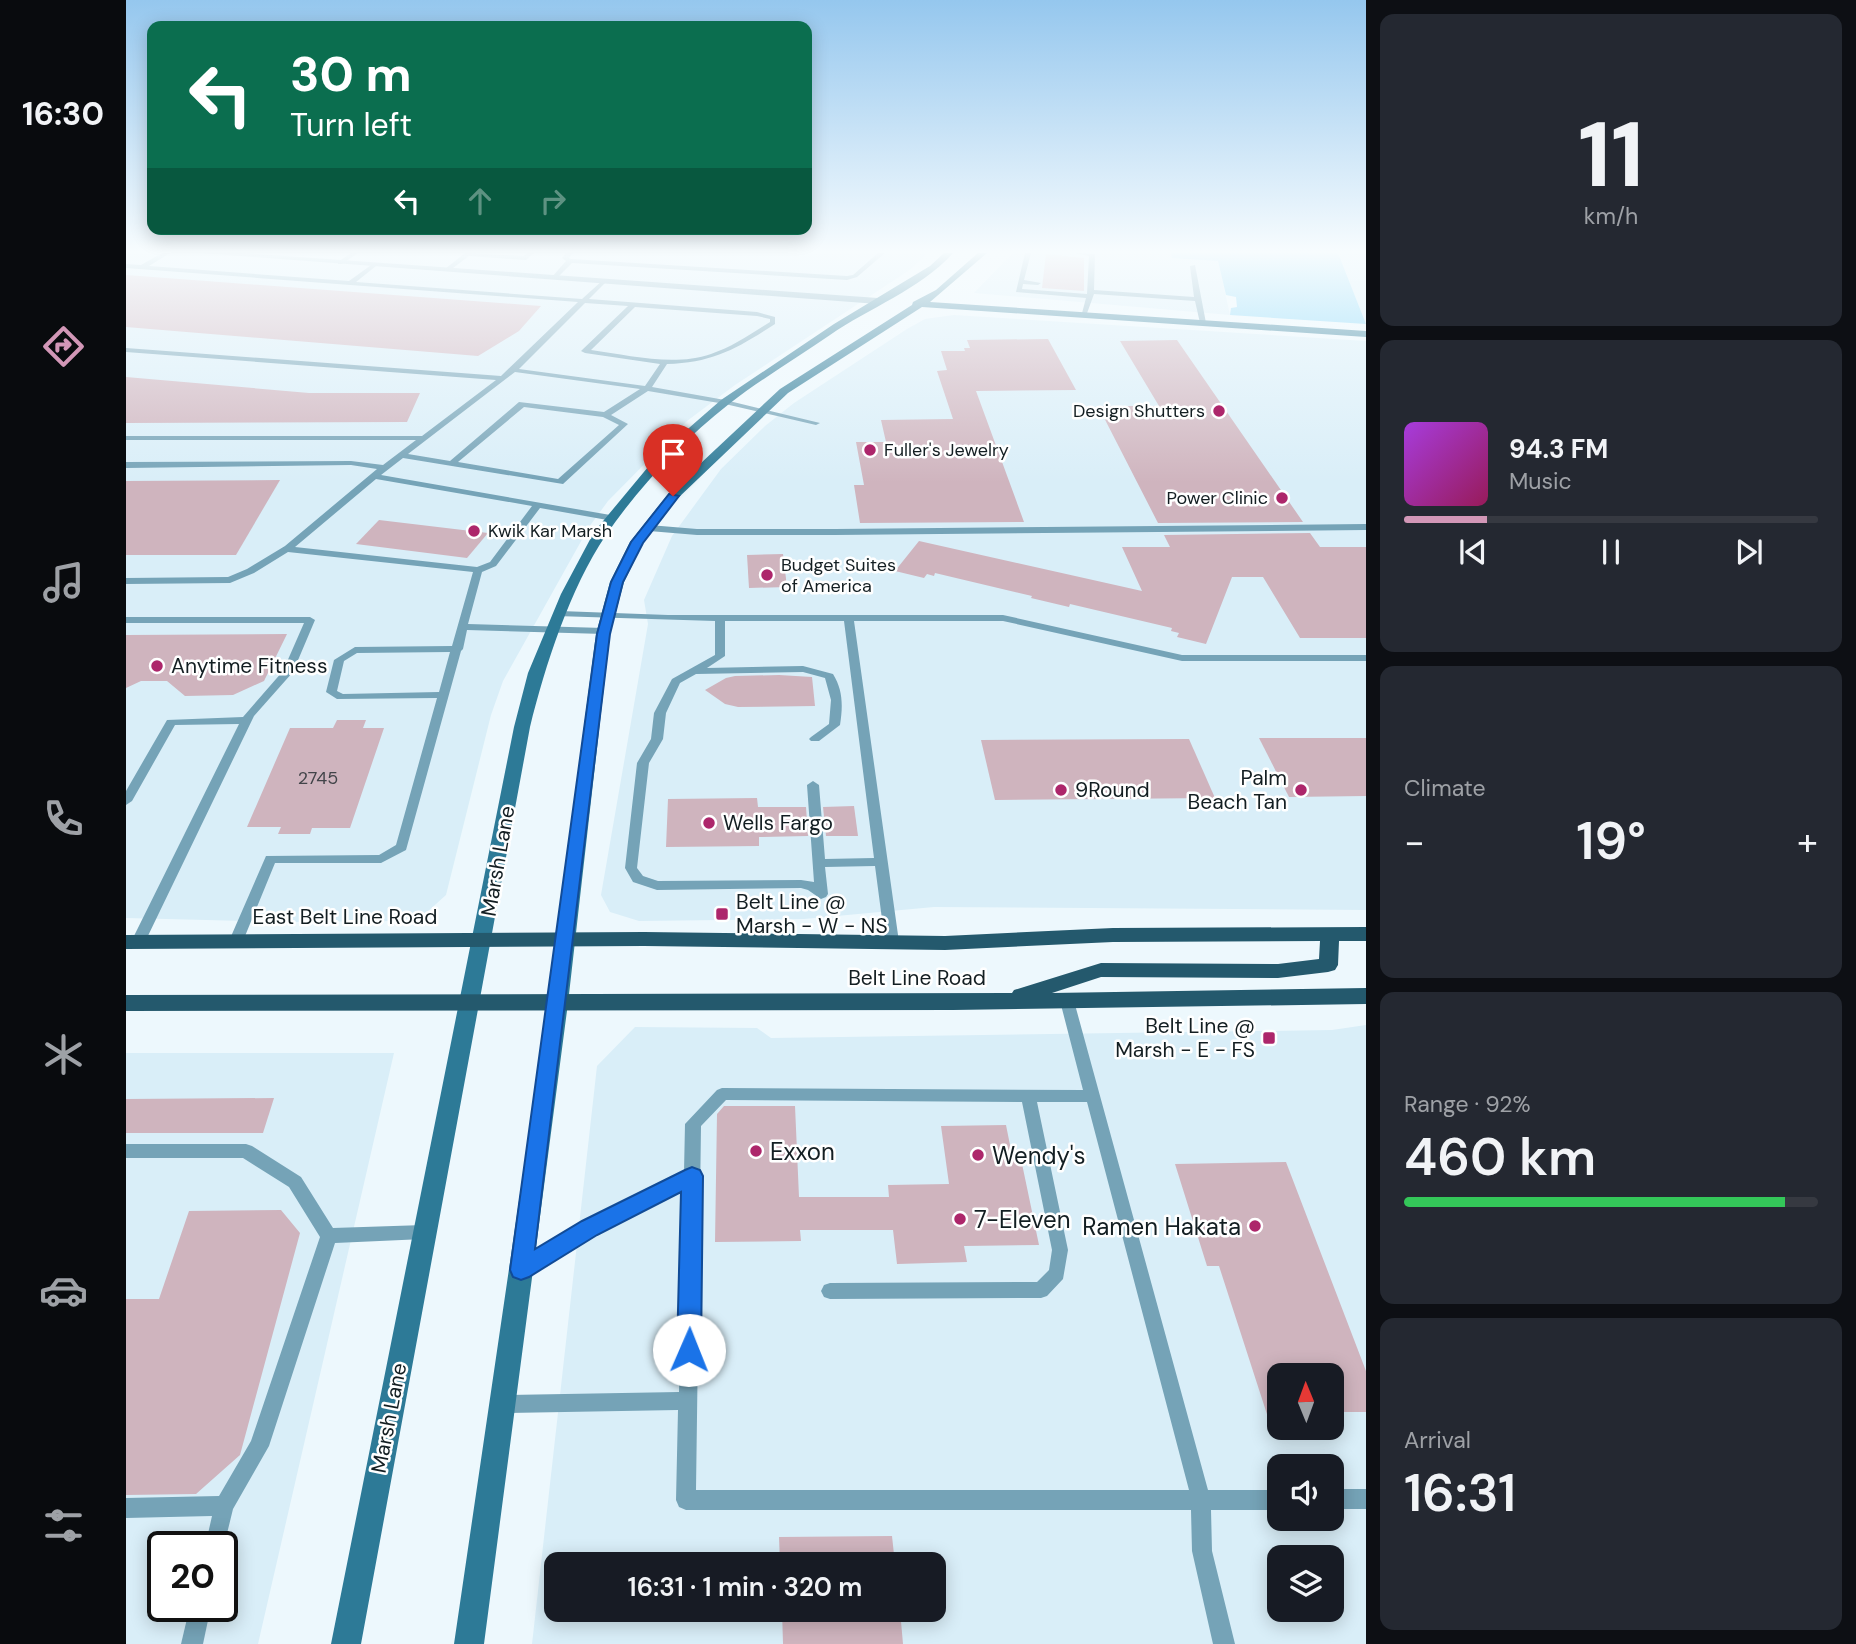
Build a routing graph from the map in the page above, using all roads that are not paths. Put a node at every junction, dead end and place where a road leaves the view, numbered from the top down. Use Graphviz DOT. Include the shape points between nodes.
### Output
graph roads {
  1 [pos="554,330"];
  2 [pos="607,330"];
  3 [pos="762,330"];
  4 [pos="834,330"];
  5 [pos="880,330"];
  6 [pos="1303,330"];
  7 [pos="1366,334"];
  8 [pos="126,350"];
  9 [pos="665,362"];
  10 [pos="513,370"];
  11 [pos="503,378"];
  12 [pos="647,388"];
  13 [pos="724,402"];
  14 [pos="759,411"];
  15 [pos="605,415"];
  16 [pos="816,424"];
  17 [pos="126,438"];
  18 [pos="424,438"];
  19 [pos="401,455"];
  20 [pos="453,463"];
  21 [pos="126,465"];
  22 [pos="384,468"];
  23 [pos="374,476"];
  24 [pos="537,505"];
  25 [pos="613,518"];
  26 [pos="1366,527"];
  27 [pos="649,528"];
  28 [pos="287,549"];
  29 [pos="478,570"];
  30 [pos="126,581"];
  31 [pos="720,617"];
  32 [pos="848,617"];
  33 [pos="126,620"];
  34 [pos="557,622"];
  35 [pos="606,624"];
  36 [pos="465,627"];
  37 [pos="458,649"];
  38 [pos="1366,658"];
  39 [pos="691,671"];
  40 [pos="445,695"];
  41 [pos="247,720"];
  42 [pos="815,738"];
  43 [pos="813,785"];
  44 [pos="126,801"];
  45 [pos="881,862"];
  46 [pos="818,863"];
  47 [pos="1330,934"];
  48 [pos="1366,934"];
  49 [pos="564,940"];
  50 [pos="236,941"];
  51 [pos="483,941"];
  52 [pos="132,942"];
  53 [pos="892,942"];
  54 [pos="1366,997"];
  55 [pos="1067,1001"];
  56 [pos="1001,1002"];
  57 [pos="126,1003"];
  58 [pos="468,1003"];
  59 [pos="558,1003"];
  60 [pos="1028,1096"];
  61 [pos="1092,1096"];
  62 [pos="126,1151"];
  63 [pos="692,1176"];
  64 [pos="424,1232"];
  65 [pos="329,1236"];
  66 [pos="521,1270"];
  67 [pos="830,1291"];
  68 [pos="689,1401"];
  69 [pos="503,1404"];
  70 [pos="1344,1499"];
  71 [pos="1366,1499"];
  72 [pos="1202,1500"];
  73 [pos="1267,1500"];
  74 [pos="225,1506"];
  75 [pos="126,1508"];
  76 [pos="219,1531"];
  77 [pos="197,1622"];
  78 [pos="192,1644"];
  79 [pos="346,1644"];
  80 [pos="469,1644"];
  81 [pos="1224,1644"];
  1 -- 10 [label="lane"];
  2 -- 9 [label="lane" via="585,351"];
  3 -- 9 [label="lane" via="712,359"];
  4 -- 13 [label="main road, Marsh Lane"];
  5 -- 14 [label="main road"];
  6 -- 7 [label="main road"];
  8 -- 11 [label="lane"];
  9 -- 12 [label="lane"];
  10 -- 11 [label="lane"];
  10 -- 12 [label="lane"];
  11 -- 18 [label="lane"];
  12 -- 13 [label="lane"];
  12 -- 15 [label="lane"];
  13 -- 14 [label="lane"];
  13 -- 25 [label="main road, Marsh Lane" via="662,458"];
  14 -- 16 [label="lane"];
  14 -- 27 [label="main road" via="692,477"];
  15 -- 20 [label="lane" via="522,404"];
  15 -- 20 [label="lane" via="624,424 560,482"];
  17 -- 18 [label="lane"];
  18 -- 19 [label="lane"];
  19 -- 20 [label="lane"];
  19 -- 22 [label="lane"];
  21 -- 22 [label="lane" via="351,463"];
  22 -- 23 [label="lane"];
  23 -- 24 [label="lane"];
  23 -- 28 [label="lane"];
  24 -- 25 [label="lane"];
  24 -- 29 [label="lane" via="493,564"];
  25 -- 34 [label="main road, Marsh Lane" via="599,535"];
  26 -- 27 [label="lane" via="794,532"];
  27 -- 35 [label="main road" via="617,582"];
  28 -- 29 [label="lane"];
  28 -- 30 [label="lane" via="230,580"];
  29 -- 36 [label="lane"];
  31 -- 32 [label="lane"];
  31 -- 35 [label="lane"];
  31 -- 39 [label="lane" via="720,656"];
  32 -- 38 [label="lane" via="1003,618 1182,659"];
  32 -- 45 [label="lane"];
  33 -- 41 [label="lane" via="310,620 288,672"];
  34 -- 35 [label="lane"];
  34 -- 35 [label="lane"];
  34 -- 36 [label="lane"];
  34 -- 51 [label="main road, Marsh Lane" via="536,673 522,727"];
  35 -- 49 [label="main road"];
  36 -- 37 [label="lane"];
  37 -- 40 [label="lane"];
  37 -- 40 [label="lane" via="355,650 340,660 331,692 341,697"];
  39 -- 42 [label="lane" via="803,669 829,676 838,708 834,725"];
  39 -- 46 [label="lane" via="677,681 667,697 657,739 643,762 631,868 638,879 657,886 801,884 821,894"];
  40 -- 50 [label="lane" via="402,847 381,859 271,859"];
  41 -- 44 [label="lane" via="171,722"];
  41 -- 52 [label="lane"];
  43 -- 46 [label="lane"];
  45 -- 46 [label="lane"];
  45 -- 53 [label="lane"];
  47 -- 48 [label="main road, Belt Line Road"];
  47 -- 53 [label="main road, Belt Line Road"];
  47 -- 56 [label="main road" via="1328,965 1278,971 1101,970"];
  49 -- 51 [label="main road, East Belt Line Road"];
  49 -- 53 [label="main road, Belt Line Road"];
  49 -- 59 [label="main road"];
  50 -- 51 [label="main road, East Belt Line Road"];
  50 -- 52 [label="main road, East Belt Line Road"];
  51 -- 58 [label="main road, Marsh Lane"];
  54 -- 55 [label="main road, Belt Line Road"];
  55 -- 56 [label="main road, Belt Line Road"];
  55 -- 61 [label="lane"];
  56 -- 59 [label="main road, Belt Line Road"];
  57 -- 58 [label="main road"];
  58 -- 59 [label="main road, Belt Line Road"];
  58 -- 64 [label="main road, Marsh Lane"];
  59 -- 66 [label="main road"];
  60 -- 61 [label="lane"];
  60 -- 63 [label="lane" via="722,1094 693,1124"];
  60 -- 67 [label="lane" via="1060,1250 1057,1273 1041,1290"];
  61 -- 72 [label="lane"];
  62 -- 65 [label="lane" via="246,1151 295,1182"];
  63 -- 66 [label="lane" via="589,1228"];
  63 -- 68 [label="lane"];
  64 -- 65 [label="lane"];
  64 -- 79 [label="main road, Marsh Lane"];
  65 -- 74 [label="lane" via="259,1446"];
  66 -- 69 [label="main road"];
  68 -- 69 [label="lane"];
  68 -- 72 [label="lane" via="686,1500"];
  69 -- 80 [label="main road"];
  70 -- 71 [label="lane"];
  72 -- 73 [label="lane"];
  72 -- 81 [label="lane" via="1202,1551"];
  74 -- 75 [label="lane"];
  74 -- 76 [label="lane"];
  77 -- 78 [label="lane"];
}
